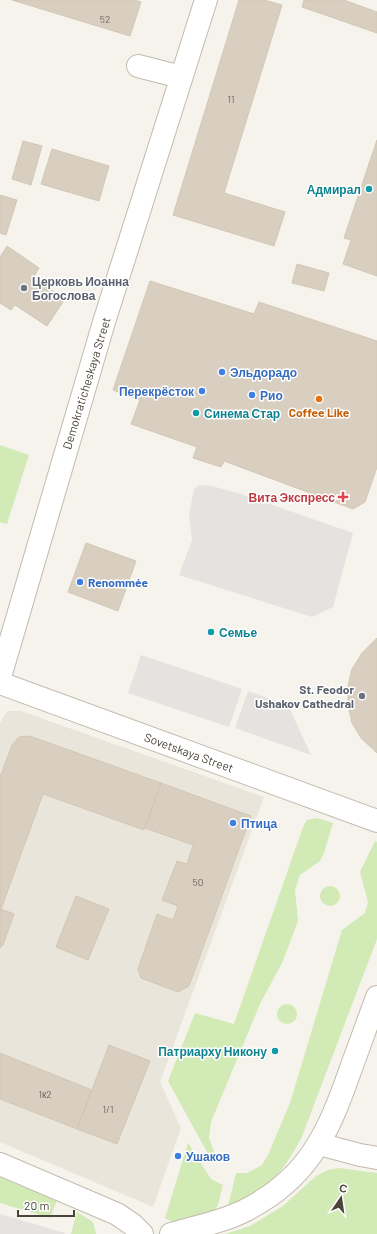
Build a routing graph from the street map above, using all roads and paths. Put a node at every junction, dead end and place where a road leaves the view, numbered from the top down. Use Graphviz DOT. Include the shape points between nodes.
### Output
graph roads {
  1 [pos="206,0"];
  2 [pos="138,66"];
  3 [pos="182,77"];
  4 [pos="0,677"];
  5 [pos="0,684"];
  6 [pos="377,821"];
  7 [pos="377,997"];
  8 [pos="319,1144"];
  9 [pos="377,1158"];
  10 [pos="0,1164"];
  11 [pos="142,1234"];
  12 [pos="170,1234"];
  1 -- 3 [label="street, Demokraticheskaya Street"];
  2 -- 3 [label="street"];
  3 -- 4 [label="street, Demokraticheskaya Street" via="104,322"];
  5 -- 6 [label="street, Sovetskaya Street"];
  7 -- 8 [label="street" via="341,1098"];
  8 -- 9 [label="street"];
  8 -- 12 [label="street" via="287,1183 269,1197 237,1214"];
  10 -- 11 [label="street" via="117,1214"];
}
